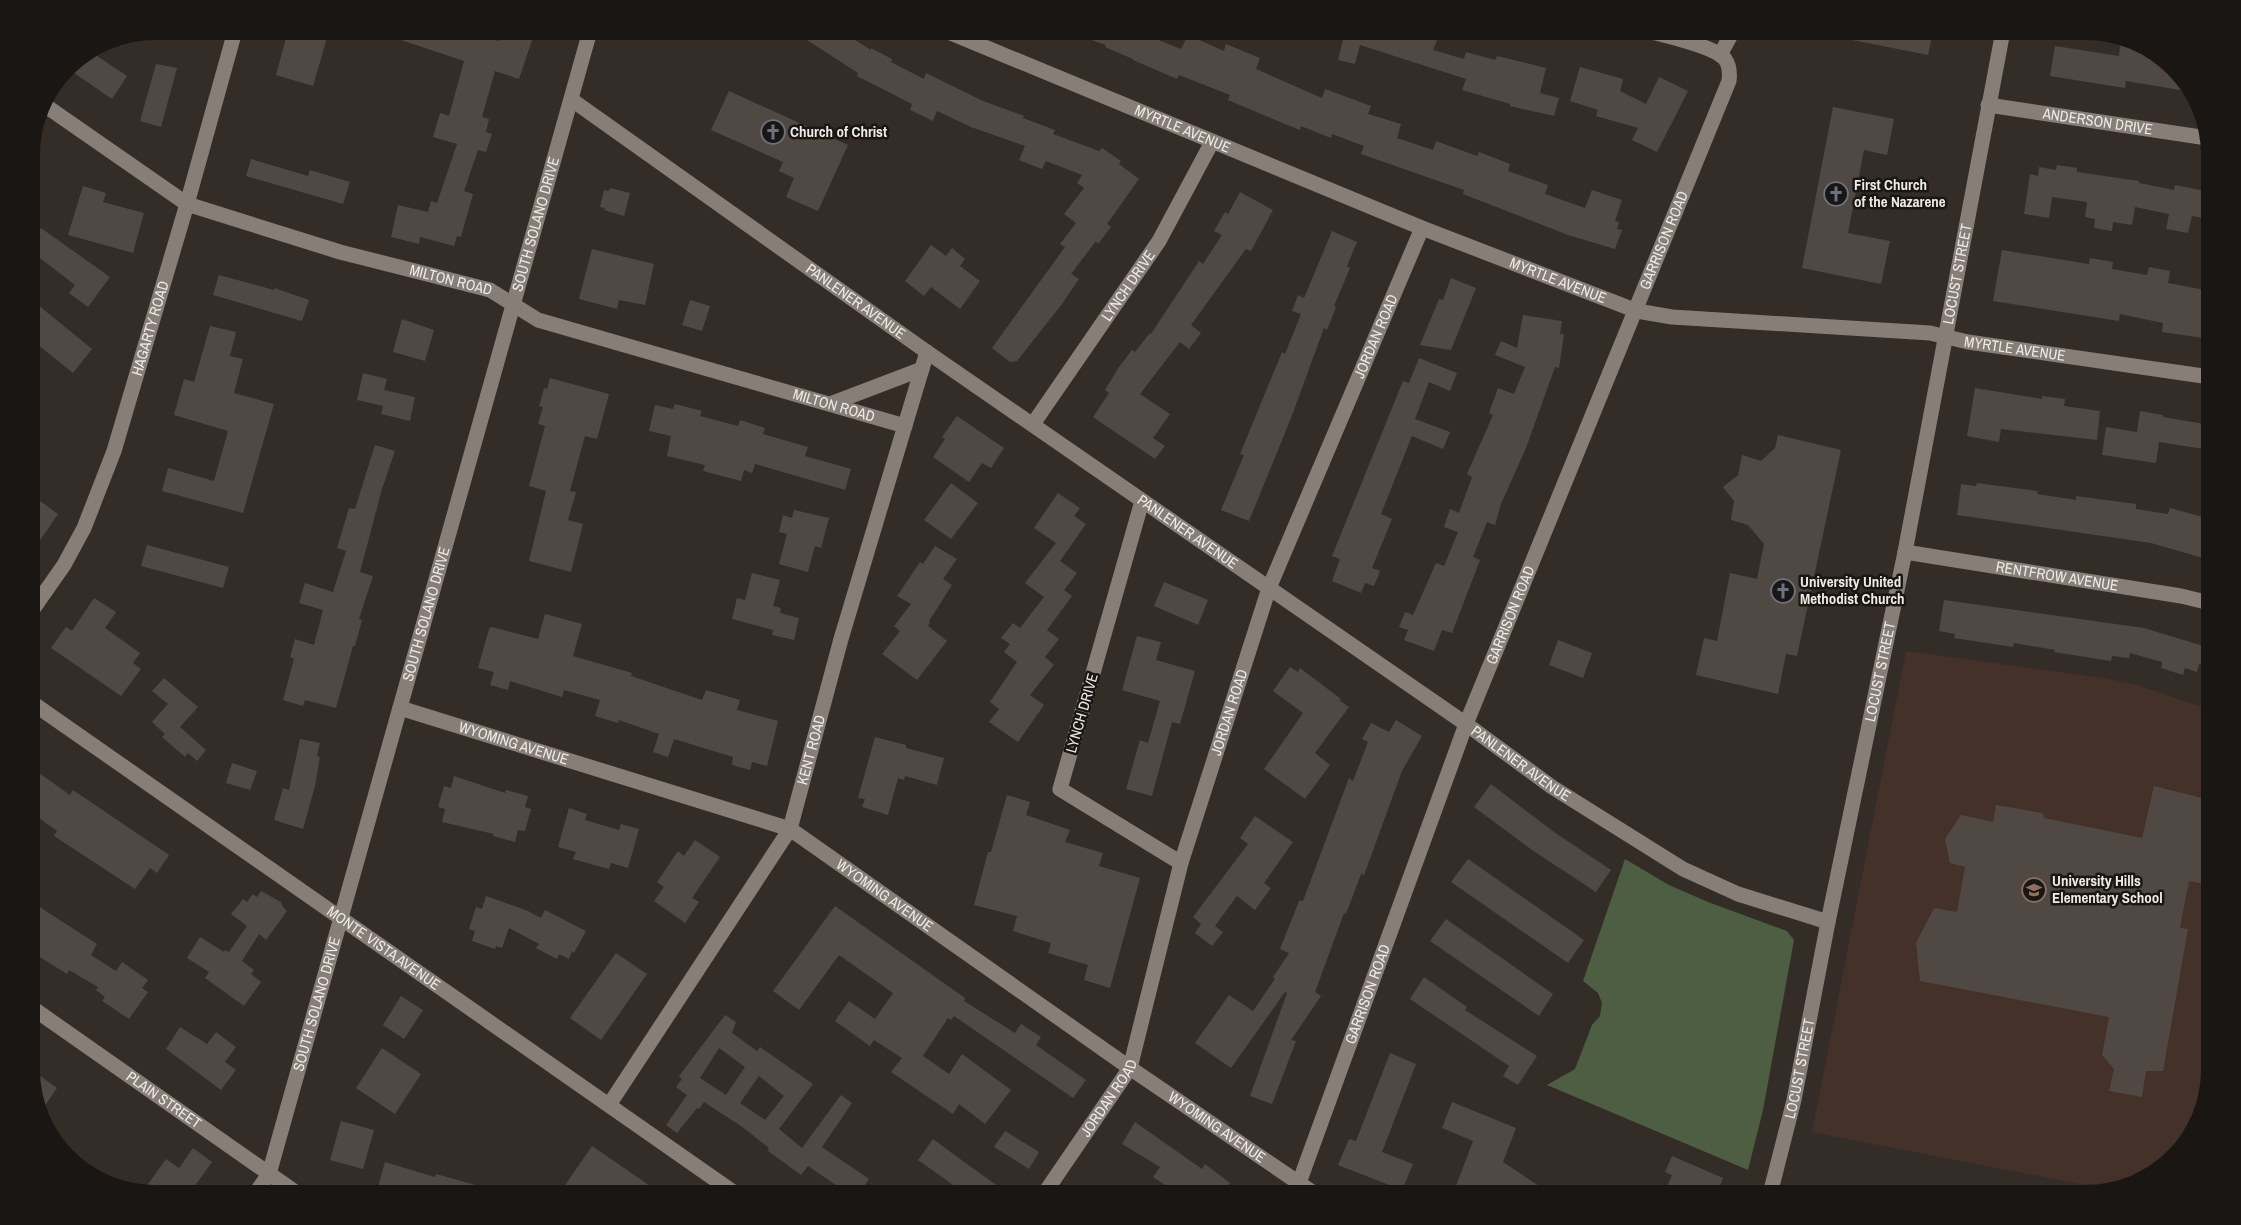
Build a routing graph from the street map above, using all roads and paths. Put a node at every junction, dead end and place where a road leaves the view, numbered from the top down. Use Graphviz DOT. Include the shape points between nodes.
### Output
graph roads {
  1 [pos="233,40"];
  2 [pos="588,40"];
  3 [pos="968,40"];
  4 [pos="1681,40"];
  5 [pos="1728,40"];
  6 [pos="2001,40"];
  7 [pos="1720,55"];
  8 [pos="572,100"];
  9 [pos="1988,105"];
  10 [pos="50,109"];
  11 [pos="2200,137"];
  12 [pos="1212,142"];
  13 [pos="187,204"];
  14 [pos="1422,228"];
  15 [pos="513,304"];
  16 [pos="1637,311"];
  17 [pos="1944,336"];
  18 [pos="927,352"];
  19 [pos="922,369"];
  20 [pos="2201,376"];
  21 [pos="830,404"];
  22 [pos="1033,424"];
  23 [pos="905,426"];
  24 [pos="1142,501"];
  25 [pos="1905,552"];
  26 [pos="1269,588"];
  27 [pos="40,600"];
  28 [pos="2201,601"];
  29 [pos="40,708"];
  30 [pos="400,708"];
  31 [pos="1466,724"];
  32 [pos="790,829"];
  33 [pos="1181,863"];
  34 [pos="340,916"];
  35 [pos="1828,922"];
  36 [pos="40,1013"];
  37 [pos="1130,1068"];
  38 [pos="609,1105"];
  39 [pos="269,1174"];
  40 [pos="1299,1183"];
  41 [pos="261,1185"];
  42 [pos="285,1185"];
  43 [pos="723,1185"];
  44 [pos="1050,1185"];
  45 [pos="1302,1185"];
  46 [pos="1772,1185"];
  1 -- 13 [label="street, HAGARTY ROAD"];
  2 -- 8 [label="street, SOUTH SOLANO DRIVE"];
  3 -- 12 [label="street, MYRTLE AVENUE"];
  4 -- 7 [label="street"];
  5 -- 7 [label="street"];
  6 -- 9 [label="street, LOCUST STREET"];
  7 -- 16 [label="street, GARRISON ROAD" via="1729,66 1729,82"];
  8 -- 15 [label="street, SOUTH SOLANO DRIVE"];
  8 -- 18 [label="street, PANLENER AVENUE"];
  9 -- 11 [label="street, ANDERSON DRIVE"];
  9 -- 17 [label="street, LOCUST STREET"];
  10 -- 13 [label="street, MILTON ROAD"];
  12 -- 14 [label="street, MYRTLE AVENUE"];
  12 -- 22 [label="street, LYNCH DRIVE" via="1159,241"];
  13 -- 15 [label="street, MILTON ROAD" via="340,252 490,290"];
  13 -- 27 [label="street, HAGARTY ROAD" via="111,459 84,528"];
  14 -- 16 [label="street, MYRTLE AVENUE"];
  14 -- 26 [label="street, JORDAN ROAD"];
  15 -- 21 [label="street, MILTON ROAD" via="538,320"];
  15 -- 30 [label="street, SOUTH SOLANO DRIVE"];
  16 -- 17 [label="street, MYRTLE AVENUE" via="1672,317 1915,331"];
  16 -- 31 [label="street, GARRISON ROAD"];
  17 -- 20 [label="street, MYRTLE AVENUE"];
  17 -- 25 [label="street, LOCUST STREET"];
  18 -- 19 [label="street, KENT ROAD"];
  18 -- 22 [label="street, PANLENER AVENUE"];
  19 -- 21 [label="street"];
  19 -- 23 [label="street, KENT ROAD"];
  21 -- 23 [label="street, MILTON ROAD"];
  22 -- 24 [label="street, PANLENER AVENUE"];
  23 -- 32 [label="street, KENT ROAD" via="841,639"];
  24 -- 26 [label="street, PANLENER AVENUE"];
  24 -- 33 [label="street, LYNCH DRIVE" via="1060,789"];
  25 -- 28 [label="street, RENTFROW AVENUE"];
  25 -- 35 [label="street, LOCUST STREET"];
  26 -- 31 [label="street, PANLENER AVENUE"];
  26 -- 33 [label="street, JORDAN ROAD"];
  29 -- 34 [label="street, MONTE VISTA AVENUE"];
  30 -- 32 [label="street, WYOMING AVENUE"];
  30 -- 34 [label="street, SOUTH SOLANO DRIVE"];
  31 -- 35 [label="street, PANLENER AVENUE" via="1552,787 1683,869 1738,894"];
  31 -- 40 [label="street, GARRISON ROAD"];
  32 -- 37 [label="street, WYOMING AVENUE"];
  32 -- 38 [label="street, KENT ROAD"];
  33 -- 37 [label="street, JORDAN ROAD"];
  34 -- 38 [label="street, MONTE VISTA AVENUE"];
  34 -- 39 [label="street, SOUTH SOLANO DRIVE"];
  35 -- 46 [label="street, LOCUST STREET" via="1794,1100"];
  36 -- 39 [label="street, PLAIN STREET"];
  37 -- 40 [label="street, WYOMING AVENUE"];
  37 -- 44 [label="street, JORDAN ROAD"];
  38 -- 43 [label="street, MONTE VISTA AVENUE"];
  39 -- 41 [label="street, SOUTH SOLANO DRIVE"];
  39 -- 42 [label="street, PLAIN STREET"];
  40 -- 45 [label="street, WYOMING AVENUE"];
}
